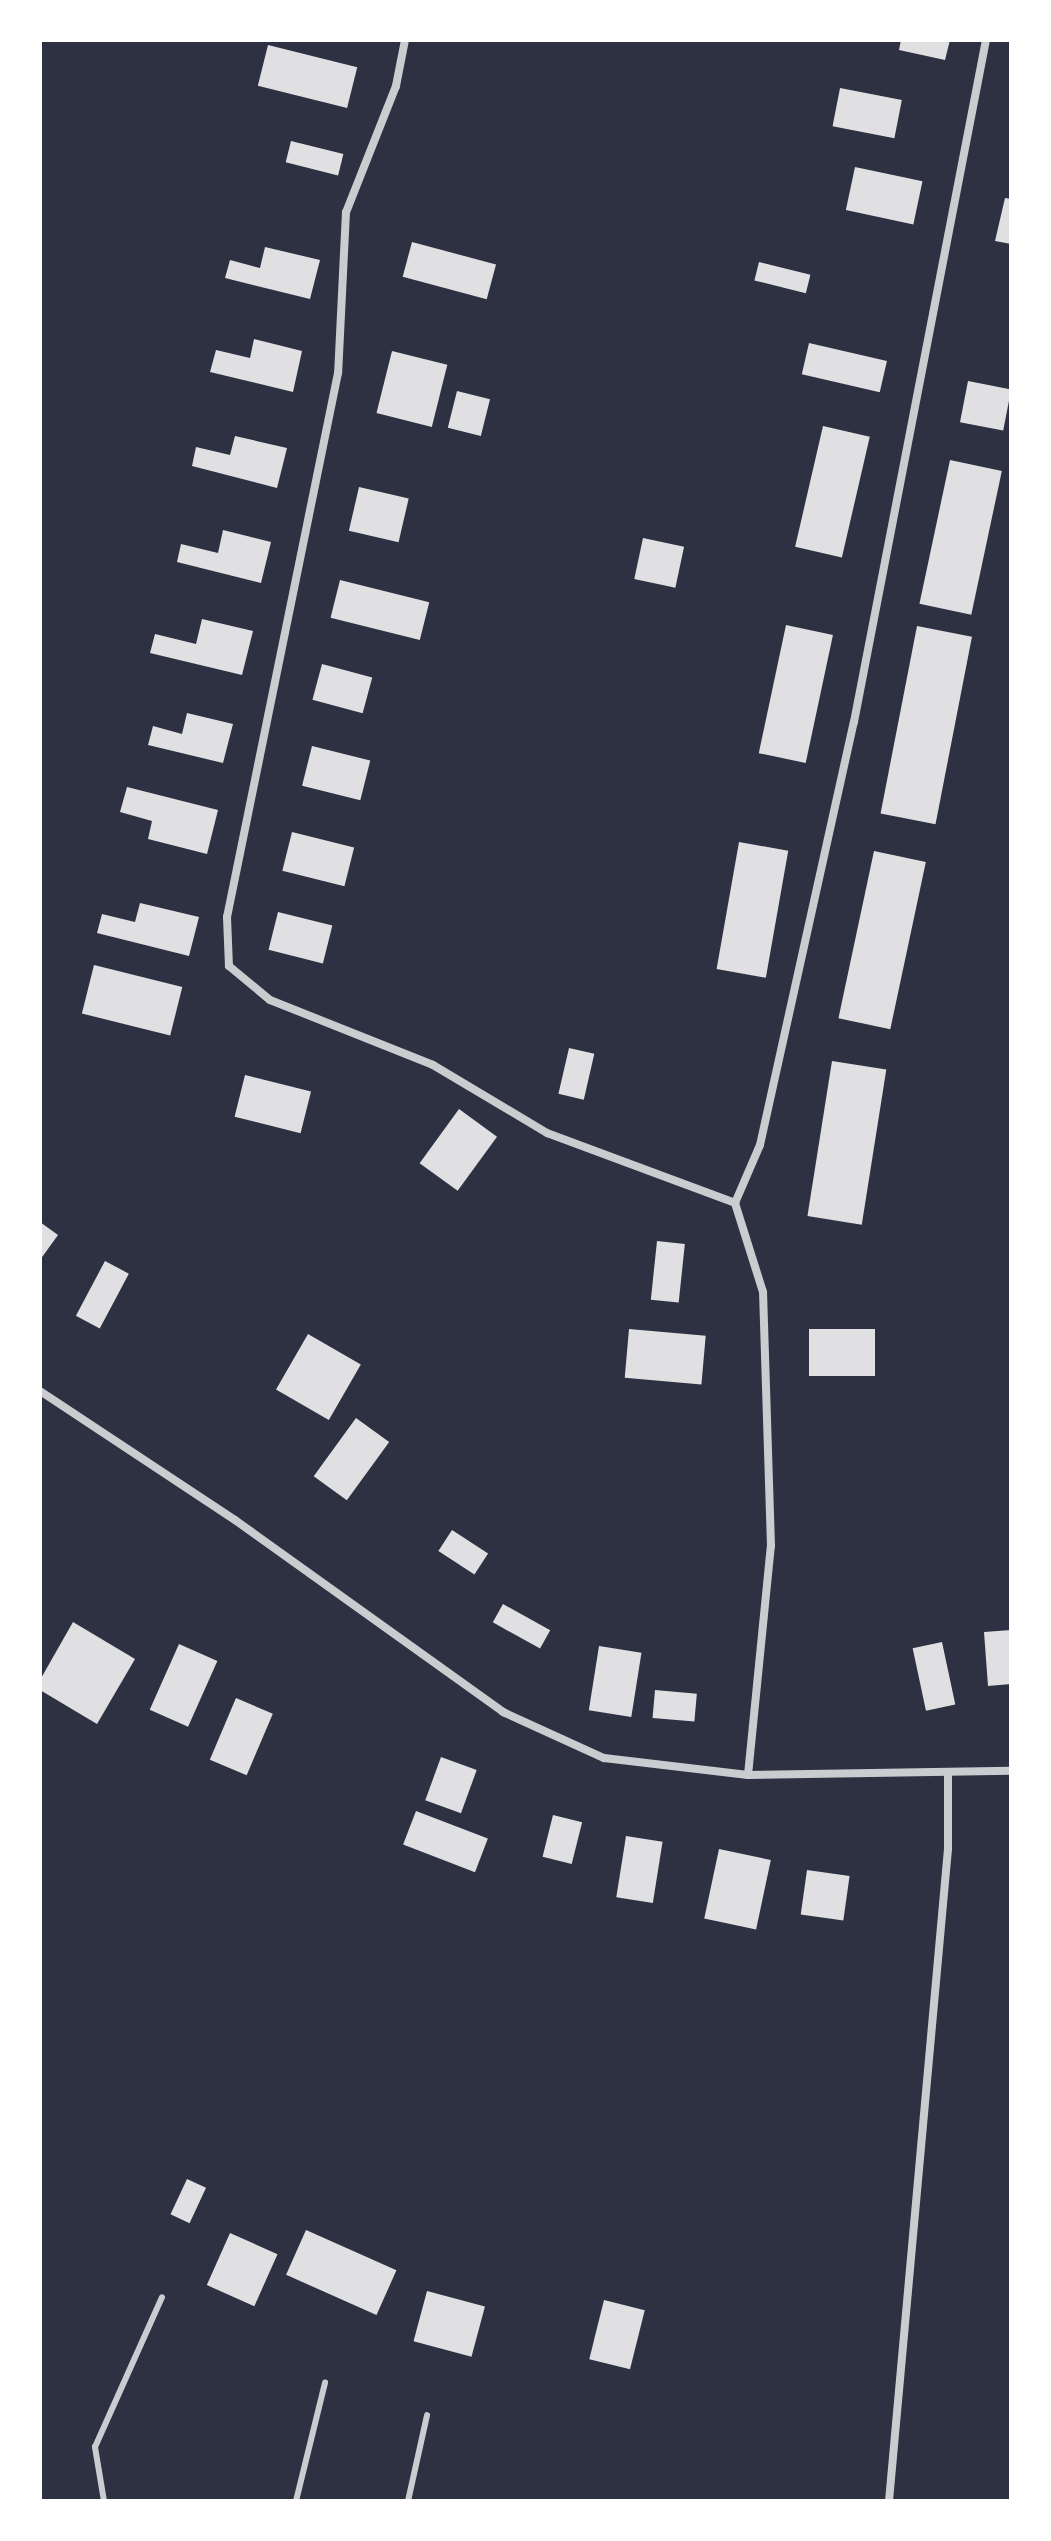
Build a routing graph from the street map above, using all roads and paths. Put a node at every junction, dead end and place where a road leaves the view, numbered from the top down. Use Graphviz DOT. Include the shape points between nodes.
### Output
graph roads {
  1 [pos="405,40"];
  2 [pos="986,40"];
  3 [pos="735,1203"];
  4 [pos="40,1391"];
  5 [pos="1011,1771"];
  6 [pos="948,1773"];
  7 [pos="748,1775"];
  8 [pos="162,2297"];
  9 [pos="325,2383"];
  10 [pos="427,2415"];
  11 [pos="104,2501"];
  12 [pos="296,2501"];
  13 [pos="408,2501"];
  14 [pos="889,2501"];
  1 -- 3 [label="street" via="396,86 346,212 338,373 227,917 229,966 270,1000 433,1065 547,1133"];
  2 -- 3 [label="street" via="854,722 760,1145"];
  3 -- 7 [label="street" via="763,1292 771,1546"];
  4 -- 7 [label="street" via="235,1520 503,1712 604,1758"];
  5 -- 6 [label="street"];
  6 -- 7 [label="street"];
  6 -- 14 [label="street" via="948,1849"];
  8 -- 11 [label="lane" via="95,2447"];
  9 -- 12 [label="lane"];
  10 -- 13 [label="lane"];
}
